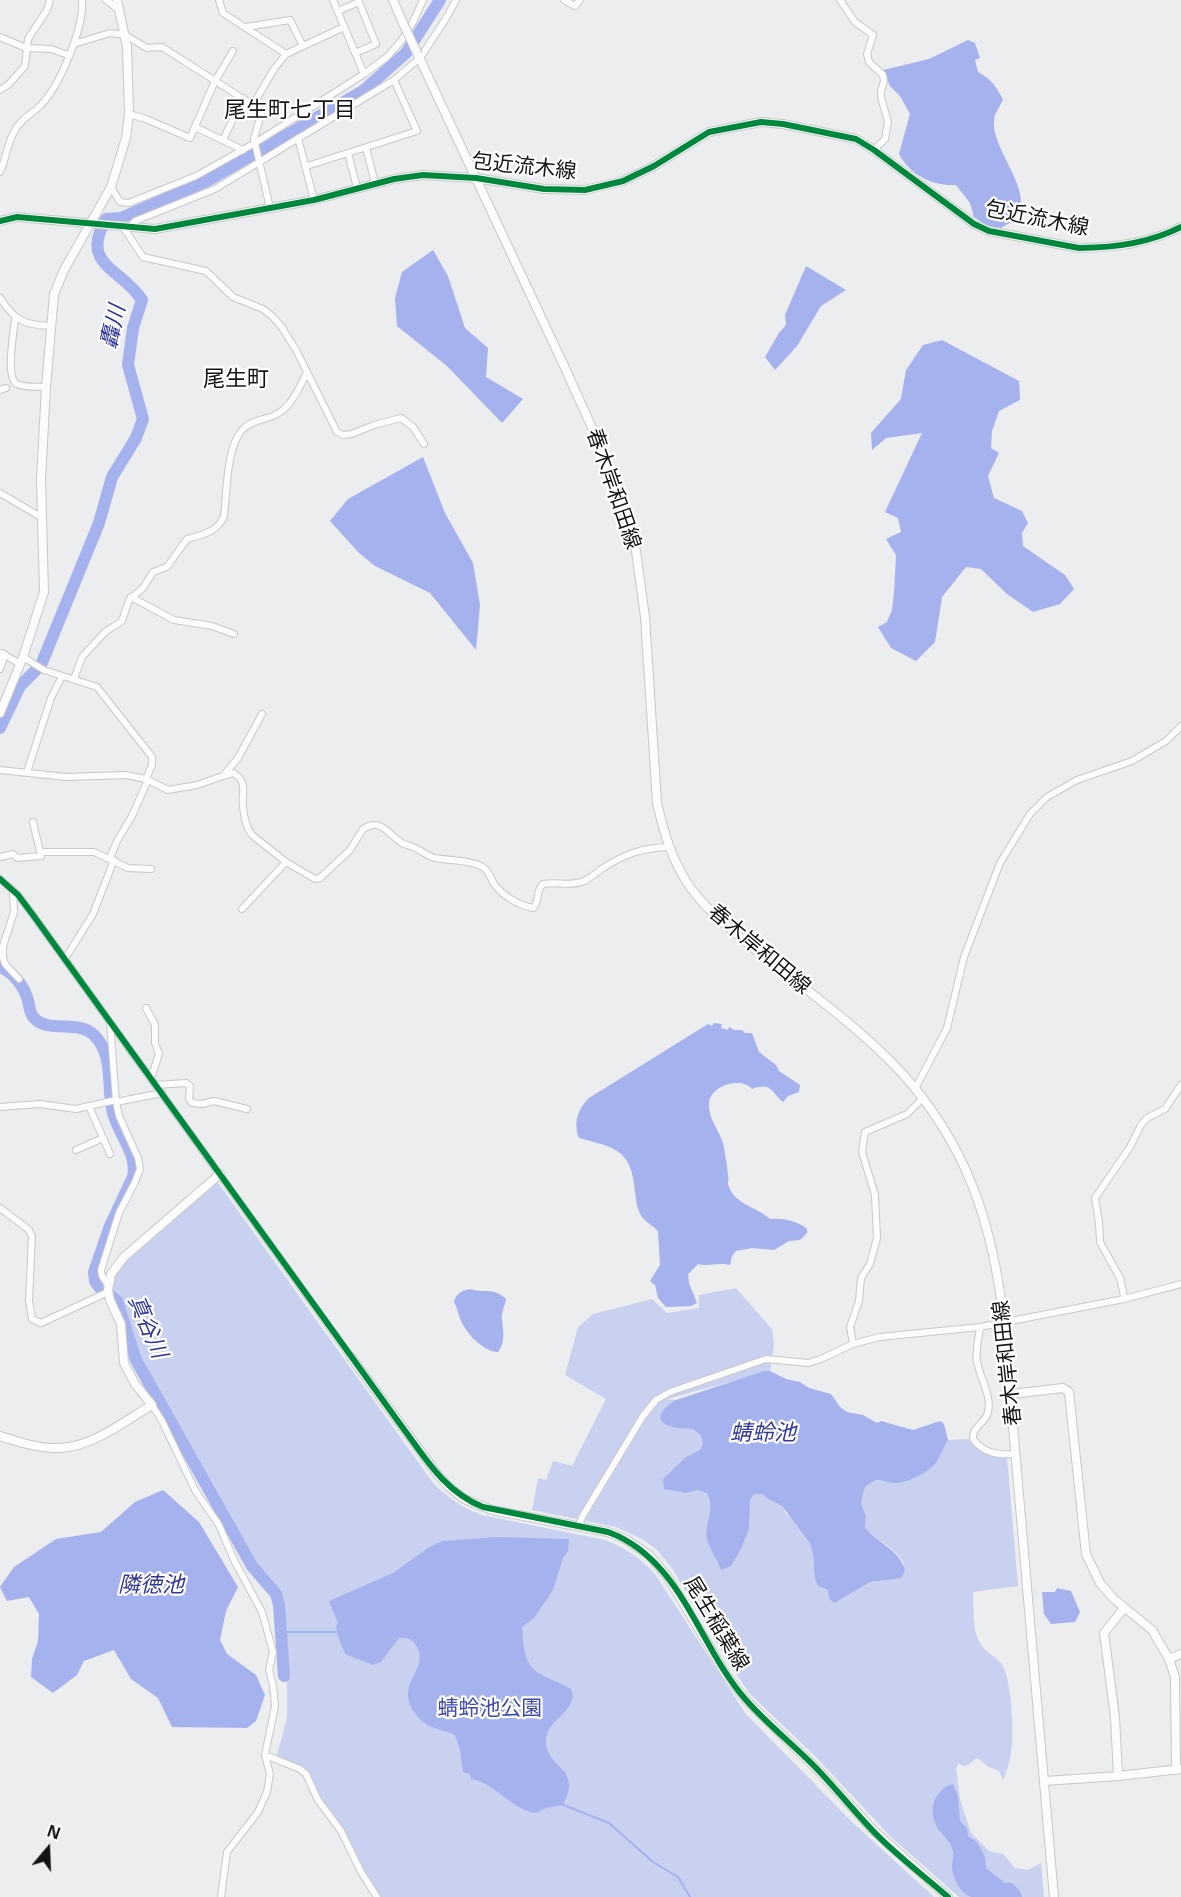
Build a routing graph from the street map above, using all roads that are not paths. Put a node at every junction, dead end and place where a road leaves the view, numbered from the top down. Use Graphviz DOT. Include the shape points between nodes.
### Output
graph roads {
  1 [pos="50,0"];
  2 [pos="82,0"];
  3 [pos="106,0"];
  4 [pos="219,0"];
  5 [pos="333,0"];
  6 [pos="393,0"];
  7 [pos="423,0"];
  8 [pos="456,0"];
  9 [pos="564,0"];
  10 [pos="580,0"];
  11 [pos="840,0"];
  12 [pos="118,5"];
  13 [pos="338,11"];
  14 [pos="245,27"];
  15 [pos="345,27"];
  16 [pos="125,35"];
  17 [pos="0,37"];
  18 [pos="74,44"];
  19 [pos="303,46"];
  20 [pos="26,48"];
  21 [pos="233,51"];
  22 [pos="355,53"];
  23 [pos="286,54"];
  24 [pos="68,55"];
  25 [pos="419,56"];
  26 [pos="364,74"];
  27 [pos="394,80"];
  28 [pos="215,81"];
  29 [pos="0,90"];
  30 [pos="243,98"];
  31 [pos="254,105"];
  32 [pos="129,114"];
  33 [pos="195,127"];
  34 [pos="298,138"];
  35 [pos="223,140"];
  36 [pos="255,143"];
  37 [pos="366,148"];
  38 [pos="243,150"];
  39 [pos="874,150"];
  40 [pos="348,153"];
  41 [pos="260,163"];
  42 [pos="307,166"];
  43 [pos="0,172"];
  44 [pos="476,178"];
  45 [pos="375,183"];
  46 [pos="111,187"];
  47 [pos="357,188"];
  48 [pos="315,200"];
  49 [pos="270,208"];
  50 [pos="0,221"];
  51 [pos="93,225"];
  52 [pos="1181,227"];
  53 [pos="125,228"];
  54 [pos="0,298"];
  55 [pos="15,318"];
  56 [pos="51,326"];
  57 [pos="307,373"];
  58 [pos="46,387"];
  59 [pos="424,444"];
  60 [pos="0,493"];
  61 [pos="41,517"];
  62 [pos="131,597"];
  63 [pos="234,634"];
  64 [pos="22,661"];
  65 [pos="0,669"];
  66 [pos="62,676"];
  67 [pos="74,680"];
  68 [pos="0,713"];
  69 [pos="262,714"];
  70 [pos="1181,726"];
  71 [pos="0,770"];
  72 [pos="27,772"];
  73 [pos="223,776"];
  74 [pos="147,779"];
  75 [pos="33,822"];
  76 [pos="669,847"];
  77 [pos="40,852"];
  78 [pos="0,857"];
  79 [pos="112,859"];
  80 [pos="286,862"];
  81 [pos="151,869"];
  82 [pos="0,879"];
  83 [pos="13,890"];
  84 [pos="242,909"];
  85 [pos="65,959"];
  86 [pos="19,979"];
  87 [pos="146,1008"];
  88 [pos="110,1022"];
  89 [pos="151,1078"];
  90 [pos="156,1085"];
  91 [pos="1181,1085"];
  92 [pos="915,1089"];
  93 [pos="162,1093"];
  94 [pos="923,1098"];
  95 [pos="116,1101"];
  96 [pos="89,1106"];
  97 [pos="0,1107"];
  98 [pos="247,1109"];
  99 [pos="103,1138"];
  100 [pos="76,1150"];
  101 [pos="110,1154"];
  102 [pos="220,1174"];
  103 [pos="0,1208"];
  104 [pos="1181,1284"];
  105 [pos="108,1288"];
  106 [pos="1124,1296"];
  107 [pos="1004,1323"];
  108 [pos="980,1327"];
  109 [pos="853,1344"];
  110 [pos="351,1357"];
  111 [pos="1012,1394"];
  112 [pos="152,1405"];
  113 [pos="0,1436"];
  114 [pos="1016,1454"];
  115 [pos="579,1526"];
  116 [pos="1125,1608"];
  117 [pos="1181,1654"];
  118 [pos="1169,1659"];
  119 [pos="266,1755"];
  120 [pos="1179,1770"];
  121 [pos="1118,1776"];
  122 [pos="1045,1781"];
  123 [pos="221,1897"];
  124 [pos="377,1897"];
  125 [pos="948,1897"];
  126 [pos="1054,1897"];
  1 -- 20 [label="street"];
  2 -- 18 [label="street" via="83,12"];
  3 -- 12 [label="street"];
  4 -- 14 [label="street" via="223,13"];
  5 -- 13 [label="street"];
  6 -- 25 [label="street, 春木岸和田線, bridge"];
  7 -- 26 [label="street" via="401,41"];
  8 -- 25 [label="street"];
  9 -- 10 [label="street" via="575,6"];
  11 -- 39 [label="street" via="855,22 873,35 867,54 869,62 883,75 880,91 888,122 885,139"];
  12 -- 16 [label="street"];
  13 -- 15 [label="street"];
  13 -- 22 [label="street" via="359,2 376,44"];
  14 -- 19 [label="street" via="290,20"];
  14 -- 23 [label="street"];
  15 -- 19 [label="street"];
  15 -- 22 [label="street"];
  16 -- 18 [label="street" via="104,34"];
  16 -- 28 [label="street" via="147,48 168,49"];
  16 -- 32 [label="street"];
  17 -- 20 [label="street"];
  18 -- 24 [label="street"];
  19 -- 23 [label="street"];
  20 -- 24 [label="street" via="51,49"];
  20 -- 29 [label="street" via="25,66"];
  21 -- 28 [label="street"];
  22 -- 26 [label="street"];
  23 -- 31 [label="street"];
  24 -- 43 [label="street" via="65,69 41,105 14,131"];
  25 -- 27 [label="street"];
  25 -- 44 [label="street, 春木岸和田線"];
  26 -- 36 [label="street"];
  27 -- 34 [label="street"];
  27 -- 37 [label="street" via="417,131"];
  28 -- 30 [label="street"];
  28 -- 33 [label="street"];
  30 -- 31 [label="street"];
  30 -- 35 [label="street"];
  31 -- 36 [label="street" via="261,114"];
  32 -- 33 [label="street" via="190,138"];
  32 -- 46 [label="street"];
  33 -- 35 [label="street"];
  34 -- 41 [label="street"];
  34 -- 42 [label="street"];
  35 -- 38 [label="street"];
  36 -- 38 [label="street"];
  36 -- 41 [label="street"];
  37 -- 40 [label="street"];
  37 -- 45 [label="street"];
  38 -- 46 [label="street" via="196,176 129,203 120,202"];
  39 -- 44 [label="street, 包近流木線" via="849,137 761,122 709,132 623,181 585,190 544,189"];
  39 -- 52 [label="street, 包近流木線" via="988,231 1093,248 1144,242"];
  40 -- 42 [label="street"];
  40 -- 47 [label="street"];
  41 -- 49 [label="street"];
  41 -- 53 [label="street" via="215,189"];
  42 -- 48 [label="street"];
  44 -- 45 [label="street, 包近流木線" via="423,175"];
  44 -- 76 [label="street, 春木岸和田線" via="594,430 636,551 645,617 654,777"];
  45 -- 47 [label="street, 包近流木線"];
  46 -- 51 [label="street"];
  47 -- 48 [label="street, 包近流木線"];
  48 -- 49 [label="street, 包近流木線"];
  49 -- 53 [label="street, 包近流木線" via="155,229"];
  50 -- 51 [label="street, 包近流木線" via="17,217"];
  51 -- 53 [label="street, 包近流木線"];
  51 -- 56 [label="street" via="58,283"];
  53 -- 57 [label="street" via="143,257 206,271 233,297 272,316 282,326"];
  54 -- 55 [label="street"];
  55 -- 56 [label="street" via="30,326"];
  55 -- 58 [label="street" via="10,371 13,381 18,385"];
  56 -- 58 [label="street"];
  57 -- 59 [label="street" via="337,432 352,434 401,418 413,427"];
  57 -- 62 [label="street" via="286,407 271,417 250,423 238,436 230,460 222,523 203,535 187,539 167,567 153,572 143,588"];
  58 -- 61 [label="street"];
  60 -- 61 [label="street"];
  61 -- 64 [label="street" via="44,592"];
  62 -- 63 [label="street" via="174,620"];
  62 -- 67 [label="street" via="122,621 105,632 82,657"];
  64 -- 65 [label="street" via="2,653"];
  64 -- 66 [label="street"];
  64 -- 68 [label="street"];
  66 -- 67 [label="street"];
  66 -- 72 [label="street"];
  67 -- 74 [label="street" via="97,687 152,757"];
  69 -- 73 [label="street" via="238,758"];
  70 -- 92 [label="street" via="1166,741 1132,761 1077,780 1053,793 1030,814 1000,863 964,957 947,1028"];
  71 -- 72 [label="street"];
  72 -- 74 [label="street"];
  73 -- 74 [label="street" via="168,790"];
  73 -- 80 [label="street" via="233,773 244,786 248,830"];
  74 -- 79 [label="street"];
  75 -- 77 [label="street"];
  76 -- 80 [label="street" via="634,851 584,881 543,884 532,908 499,890 482,866 428,856 402,844 378,825 363,829 350,850 320,878 308,876"];
  76 -- 92 [label="street, 春木岸和田線" via="690,886 722,922 857,1031"];
  77 -- 78 [label="street" via="41,856"];
  77 -- 79 [label="street" via="94,852"];
  79 -- 81 [label="street" via="128,868"];
  79 -- 85 [label="street" via="93,914"];
  80 -- 84 [label="street"];
  82 -- 83 [label="street"];
  83 -- 85 [label="street"];
  83 -- 86 [label="street" via="14,912 3,958"];
  85 -- 88 [label="street"];
  87 -- 89 [label="street" via="155,1025 159,1054"];
  88 -- 89 [label="street"];
  88 -- 95 [label="street"];
  89 -- 90 [label="street"];
  90 -- 93 [label="street"];
  90 -- 98 [label="street" via="186,1083 192,1103 214,1101"];
  91 -- 106 [label="street" via="1165,1109 1141,1125 1095,1198 1100,1242 1120,1278"];
  92 -- 94 [label="street, 春木岸和田線"];
  93 -- 95 [label="street"];
  93 -- 102 [label="street"];
  94 -- 107 [label="street, 春木岸和田線" via="953,1143 978,1199 994,1253"];
  94 -- 109 [label="street" via="907,1114 865,1132 862,1152 875,1195 877,1238 870,1264 861,1278 859,1301 850,1327"];
  95 -- 96 [label="street"];
  95 -- 105 [label="street" via="140,1168 119,1213 101,1270"];
  96 -- 97 [label="street"];
  96 -- 99 [label="street"];
  99 -- 100 [label="street"];
  99 -- 101 [label="street"];
  102 -- 105 [label="street" via="115,1266"];
  102 -- 110 [label="street"];
  103 -- 105 [label="street" via="32,1236 32,1319 41,1323"];
  104 -- 107 [label="street"];
  105 -- 112 [label="street" via="121,1324 124,1363"];
  107 -- 108 [label="street"];
  107 -- 111 [label="street, 春木岸和田線"];
  108 -- 109 [label="street" via="880,1337"];
  108 -- 114 [label="street" via="976,1359 989,1408 988,1415 973,1431 973,1439 992,1453"];
  109 -- 115 [label="street" via="808,1363 766,1359 670,1392 656,1401 643,1416"];
  110 -- 115 [label="street, 尾生稲葉線" via="438,1475 456,1493 483,1507"];
  111 -- 114 [label="street, 春木岸和田線"];
  111 -- 116 [label="street" via="1063,1388 1069,1392 1086,1554 1100,1583"];
  112 -- 113 [label="street" via="80,1444 43,1447"];
  112 -- 119 [label="street" via="262,1612 273,1652 269,1670 275,1706"];
  114 -- 122 [label="street, 春木岸和田線"];
  115 -- 125 [label="street, 尾生稲葉線" via="627,1540 656,1562 746,1700 873,1830"];
  116 -- 118 [label="street" via="1152,1630"];
  116 -- 121 [label="street" via="1104,1633"];
  117 -- 118 [label="street"];
  118 -- 120 [label="street" via="1175,1677"];
  119 -- 123 [label="street" via="270,1774 267,1792 258,1812 227,1852"];
  119 -- 124 [label="street" via="306,1774"];
  120 -- 121 [label="street"];
  121 -- 122 [label="street"];
  122 -- 126 [label="street, 春木岸和田線"];
}
